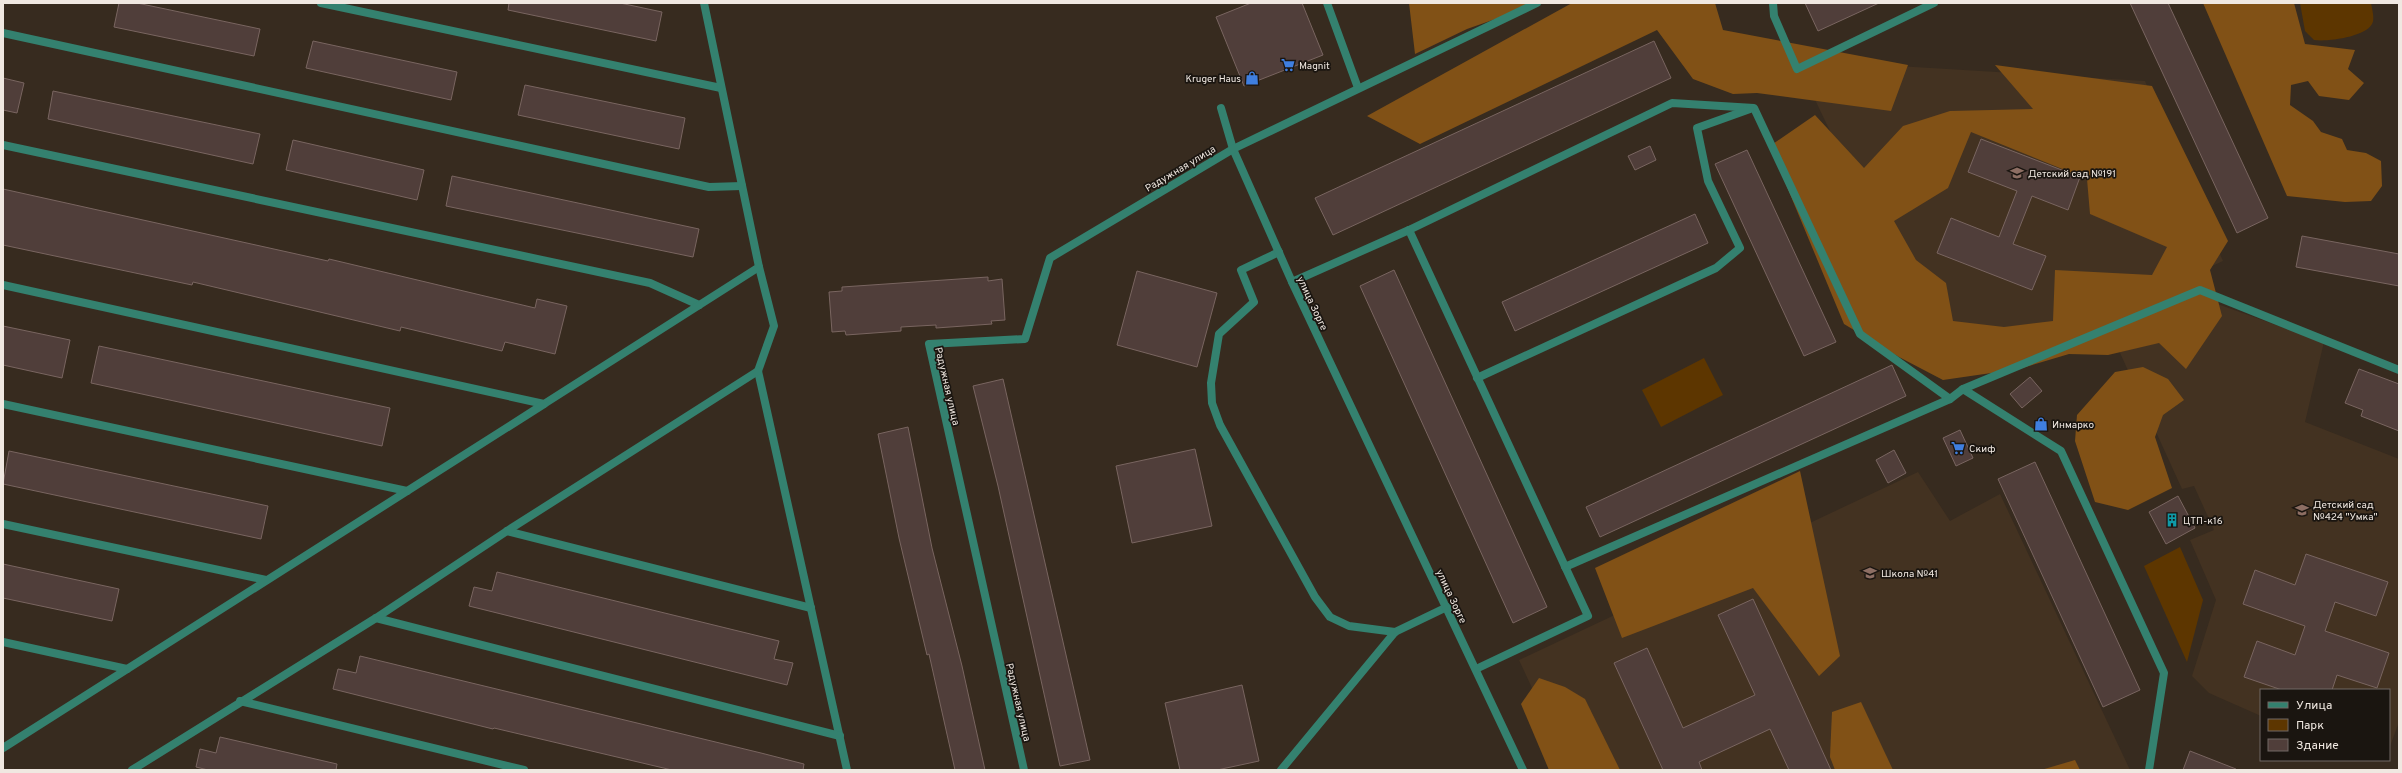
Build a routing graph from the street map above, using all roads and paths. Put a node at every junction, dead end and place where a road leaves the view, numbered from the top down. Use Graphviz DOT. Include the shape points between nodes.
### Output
graph roads {
  1 [pos="320,3"];
  2 [pos="704,3"];
  3 [pos="1327,3"];
  4 [pos="1537,3"];
  5 [pos="1773,3"];
  6 [pos="1934,3"];
  7 [pos="3,33"];
  8 [pos="721,88"];
  9 [pos="1358,88"];
  10 [pos="1221,108"];
  11 [pos="1754,108"];
  12 [pos="3,144"];
  13 [pos="1233,149"];
  14 [pos="742,186"];
  15 [pos="1409,230"];
  16 [pos="1279,252"];
  17 [pos="759,267"];
  18 [pos="1292,282"];
  19 [pos="3,285"];
  20 [pos="699,305"];
  21 [pos="2399,370"];
  22 [pos="758,371"];
  23 [pos="1477,378"];
  24 [pos="1963,389"];
  25 [pos="1950,399"];
  26 [pos="3,404"];
  27 [pos="544,404"];
  28 [pos="407,491"];
  29 [pos="3,524"];
  30 [pos="507,531"];
  31 [pos="1565,567"];
  32 [pos="266,580"];
  33 [pos="1446,607"];
  34 [pos="811,608"];
  35 [pos="376,618"];
  36 [pos="1395,632"];
  37 [pos="3,642"];
  38 [pos="127,669"];
  39 [pos="1476,669"];
  40 [pos="240,701"];
  41 [pos="840,736"];
  42 [pos="3,748"];
  43 [pos="132,770"];
  44 [pos="524,770"];
  45 [pos="847,770"];
  46 [pos="1024,770"];
  47 [pos="1281,770"];
  48 [pos="1523,770"];
  49 [pos="2149,770"];
  1 -- 8 [label="street"];
  2 -- 8 [label="street"];
  3 -- 9 [label="street"];
  4 -- 9 [label="street"];
  5 -- 6 [label="street" via="1774,16 1796,69"];
  7 -- 14 [label="street" via="709,187"];
  8 -- 14 [label="street"];
  9 -- 13 [label="street"];
  10 -- 13 [label="street, улица Зорге"];
  11 -- 15 [label="street" via="1672,103"];
  11 -- 23 [label="street" via="1697,128 1708,181 1740,248 1716,268"];
  11 -- 25 [label="street" via="1860,334"];
  12 -- 20 [label="street" via="650,283"];
  13 -- 16 [label="street, улица Зорге"];
  13 -- 46 [label="street, Радужная улица" via="1050,258 1025,338 928,344"];
  14 -- 17 [label="street"];
  15 -- 18 [label="street"];
  15 -- 23 [label="street"];
  16 -- 18 [label="street, улица Зорге"];
  16 -- 36 [label="street" via="1241,270 1254,302 1219,334 1211,383 1212,403 1220,425 1251,482 1315,597 1330,617 1349,626"];
  17 -- 20 [label="street"];
  17 -- 22 [label="street" via="774,326"];
  18 -- 33 [label="street, улица Зорге"];
  19 -- 27 [label="street"];
  20 -- 27 [label="street"];
  21 -- 24 [label="street" via="2200,290"];
  22 -- 30 [label="street"];
  22 -- 34 [label="street"];
  23 -- 31 [label="street"];
  24 -- 25 [label="street"];
  24 -- 49 [label="street" via="2061,451 2164,673"];
  25 -- 31 [label="street"];
  26 -- 28 [label="street"];
  27 -- 28 [label="street"];
  28 -- 32 [label="street"];
  29 -- 32 [label="street"];
  30 -- 34 [label="street"];
  30 -- 35 [label="street"];
  31 -- 39 [label="street" via="1588,616"];
  32 -- 38 [label="street"];
  33 -- 36 [label="street"];
  33 -- 39 [label="street, улица Зорге"];
  34 -- 41 [label="street"];
  35 -- 40 [label="street"];
  35 -- 41 [label="street"];
  36 -- 47 [label="street"];
  37 -- 38 [label="street"];
  38 -- 42 [label="street"];
  39 -- 48 [label="street, улица Зорге"];
  40 -- 43 [label="street"];
  40 -- 44 [label="street"];
  41 -- 45 [label="street"];
}
